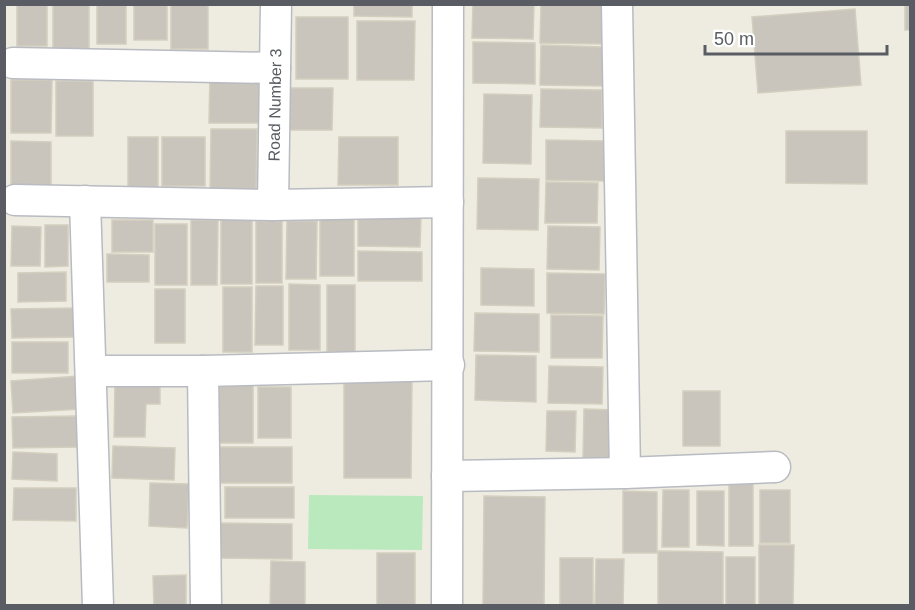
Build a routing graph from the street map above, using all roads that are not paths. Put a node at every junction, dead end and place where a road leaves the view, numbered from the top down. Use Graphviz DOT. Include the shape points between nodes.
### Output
graph roads {
  1 [pos="276,4"];
  2 [pos="448,4"];
  3 [pos="617,4"];
  4 [pos="13,63"];
  5 [pos="275,68"];
  6 [pos="15,200"];
  7 [pos="85,201"];
  8 [pos="448,202"];
  9 [pos="273,205"];
  10 [pos="449,365"];
  11 [pos="92,371"];
  12 [pos="203,371"];
  13 [pos="775,466"];
  14 [pos="625,473"];
  15 [pos="447,476"];
  16 [pos="98,606"];
  17 [pos="206,606"];
  18 [pos="447,606"];
  1 -- 5 [label="street, Road Number 3"];
  2 -- 8 [label="street"];
  3 -- 14 [label="street"];
  4 -- 5 [label="street"];
  5 -- 9 [label="street, Road Number 3"];
  6 -- 7 [label="street"];
  7 -- 9 [label="street"];
  7 -- 11 [label="street"];
  8 -- 9 [label="street"];
  8 -- 10 [label="street"];
  10 -- 12 [label="street"];
  10 -- 15 [label="street"];
  11 -- 12 [label="street"];
  11 -- 16 [label="street"];
  12 -- 17 [label="street"];
  13 -- 14 [label="street"];
  14 -- 15 [label="street"];
  15 -- 18 [label="street"];
}
